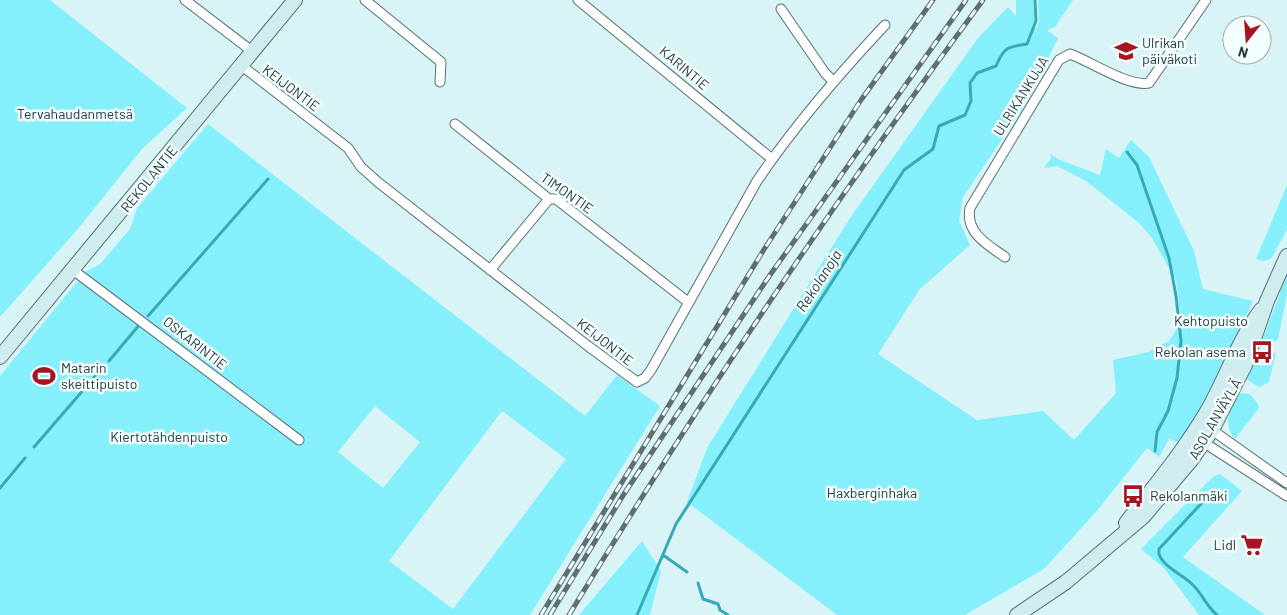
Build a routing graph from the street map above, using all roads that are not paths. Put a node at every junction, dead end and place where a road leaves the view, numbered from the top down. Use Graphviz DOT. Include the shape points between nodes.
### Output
graph roads {
  1 [pos="186,0"];
  2 [pos="295,0"];
  3 [pos="365,0"];
  4 [pos="578,0"];
  5 [pos="1206,0"];
  6 [pos="781,9"];
  7 [pos="885,25"];
  8 [pos="254,52"];
  9 [pos="242,66"];
  10 [pos="833,81"];
  11 [pos="440,82"];
  12 [pos="455,124"];
  13 [pos="772,159"];
  14 [pos="549,199"];
  15 [pos="1287,256"];
  16 [pos="1006,258"];
  17 [pos="73,270"];
  18 [pos="490,270"];
  19 [pos="1267,301"];
  20 [pos="688,302"];
  21 [pos="0,357"];
  22 [pos="1212,430"];
  23 [pos="1199,437"];
  24 [pos="299,440"];
  25 [pos="1287,483"];
  26 [pos="1287,496"];
  27 [pos="1017,615"];
  1 -- 8 [label="street"];
  2 -- 8 [label="main road, REKOLANTIE"];
  3 -- 11 [label="street" via="441,62"];
  4 -- 13 [label="street, KARINTIE"];
  5 -- 16 [label="street, ULRIKANKUJA" via="1149,83 1126,79 1070,54 1059,60 970,208 969,219 976,235"];
  6 -- 10 [label="street"];
  7 -- 10 [label="street, KEIJONTIE"];
  8 -- 9 [label="main road, REKOLANTIE"];
  9 -- 17 [label="main road, REKOLANTIE"];
  9 -- 18 [label="street, KEIJONTIE" via="348,148 367,173"];
  10 -- 13 [label="street, KEIJONTIE"];
  12 -- 14 [label="street, TIMONTIE"];
  13 -- 20 [label="street, KEIJONTIE"];
  14 -- 18 [label="street"];
  14 -- 20 [label="street, TIMONTIE" via="556,199"];
  15 -- 19 [label="main road, ASOLANVÄYLÄ"];
  17 -- 21 [label="main road, REKOLANTIE"];
  17 -- 24 [label="street, OSKARINTIE"];
  18 -- 20 [label="street, KEIJONTIE" via="637,382 651,370"];
  19 -- 22 [label="main road, ASOLANVÄYLÄ" via="1245,365"];
  19 -- 23 [label="main road, ASOLANVÄYLÄ" via="1250,323"];
  22 -- 23 [label="main road, ASOLANVÄYLÄ"];
  22 -- 25 [label="street"];
  23 -- 26 [label="street"];
  23 -- 27 [label="main road, ASOLANVÄYLÄ" via="1188,464 1149,510 1066,582"];
}
